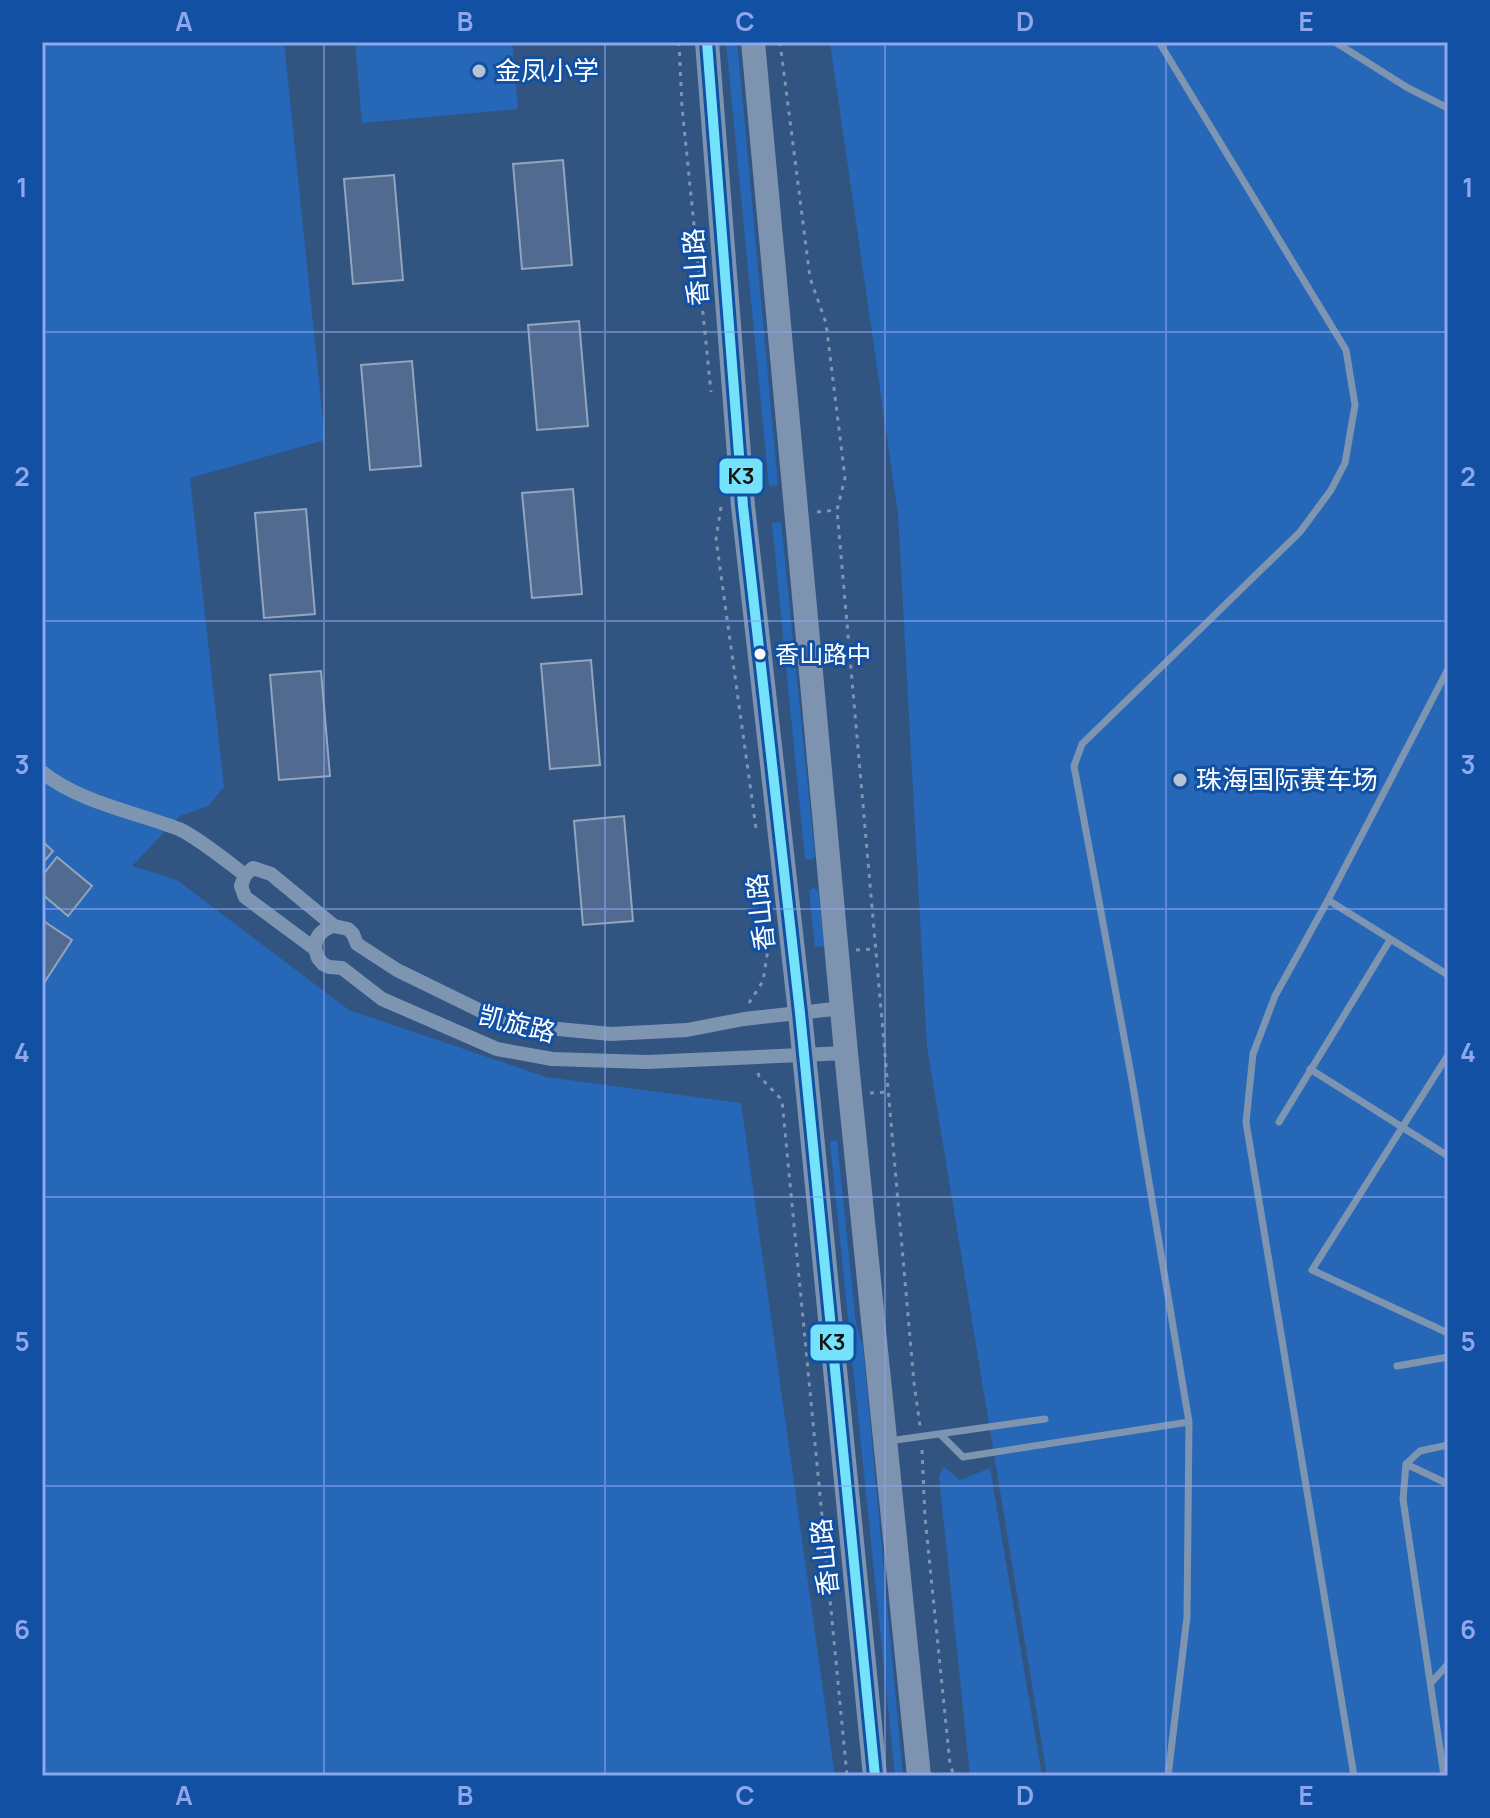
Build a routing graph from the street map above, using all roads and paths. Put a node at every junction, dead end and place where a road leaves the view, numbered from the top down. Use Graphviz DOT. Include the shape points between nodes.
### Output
graph roads {
  1 [pos="707,42"];
  2 [pos="753,42"];
  3 [pos="780,42"];
  4 [pos="1159,42"];
  5 [pos="1335,42"];
  6 [pos="1448,108"];
  7 [pos="1448,669"];
  8 [pos="42,772"];
  9 [pos="245,875"];
  10 [pos="1328,900"];
  11 [pos="334,926"];
  12 [pos="1390,940"];
  13 [pos="357,944"];
  14 [pos="315,949"];
  15 [pos="342,968"];
  16 [pos="1448,975"];
  17 [pos="843,1008"];
  18 [pos="800,1013"];
  19 [pos="846,1053"];
  20 [pos="804,1055"];
  21 [pos="1448,1055"];
  22 [pos="1310,1069"];
  23 [pos="759,1076"];
  24 [pos="1279,1122"];
  25 [pos="1402,1127"];
  26 [pos="1448,1156"];
  27 [pos="1448,1333"];
  28 [pos="1448,1357"];
  29 [pos="1397,1366"];
  30 [pos="914,1383"];
  31 [pos="1045,1419"];
  32 [pos="1189,1422"];
  33 [pos="941,1435"];
  34 [pos="887,1442"];
  35 [pos="1448,1445"];
  36 [pos="1406,1464"];
  37 [pos="1448,1484"];
  38 [pos="925,1517"];
  39 [pos="1448,1664"];
  40 [pos="1431,1683"];
  41 [pos="847,1776"];
  42 [pos="875,1776"];
  43 [pos="919,1776"];
  44 [pos="954,1776"];
  45 [pos="1168,1776"];
  46 [pos="1354,1776"];
  47 [pos="1444,1776"];
  1 -- 18 [label="main road, 香山路" via="742,496"];
  2 -- 17 [label="main road"];
  3 -- 30 [label="path" via="810,278 826,323 845,478 837,510"];
  4 -- 32 [label="lane" via="1346,350 1355,405 1345,463 1300,532 1082,744 1074,766"];
  5 -- 6 [label="lane"];
  7 -- 10 [label="lane"];
  8 -- 9 [label="street, 凯旋路" via="93,799 183,831"];
  9 -- 11 [label="street, 凯旋路" via="253,868 271,874"];
  9 -- 14 [label="street, 凯旋路" via="245,897"];
  10 -- 12 [label="lane"];
  10 -- 46 [label="lane" via="1275,996 1253,1054 1246,1122"];
  11 -- 13 [label="street, 凯旋路" via="348,929"];
  11 -- 14 [label="street" via="321,932"];
  12 -- 16 [label="lane"];
  12 -- 22 [label="lane"];
  13 -- 15 [label="street" via="354,960"];
  13 -- 18 [label="street, 凯旋路" via="449,997 537,1027 611,1034 687,1030"];
  14 -- 15 [label="street, 凯旋路" via="323,964"];
  15 -- 20 [label="street, 凯旋路" via="382,999 511,1052 647,1062"];
  17 -- 18 [label="street, 凯旋路"];
  17 -- 19 [label="main road"];
  18 -- 20 [label="main road, 香山路"];
  19 -- 20 [label="street, 凯旋路"];
  19 -- 34 [label="main road"];
  20 -- 42 [label="main road, 香山路"];
  21 -- 25 [label="lane"];
  22 -- 24 [label="lane"];
  22 -- 25 [label="lane"];
  23 -- 41 [label="path" via="782,1100"];
  25 -- 26 [label="lane"];
  25 -- 27 [label="lane" via="1312,1270"];
  28 -- 29 [label="lane"];
  31 -- 33 [label="lane"];
  32 -- 33 [label="lane" via="963,1457"];
  32 -- 45 [label="lane" via="1187,1617"];
  33 -- 34 [label="lane"];
  34 -- 43 [label="main road"];
  35 -- 36 [label="lane" via="1420,1451"];
  36 -- 37 [label="lane"];
  36 -- 40 [label="lane" via="1403,1499"];
  38 -- 44 [label="path"];
  39 -- 40 [label="lane"];
  40 -- 47 [label="lane"];
}
